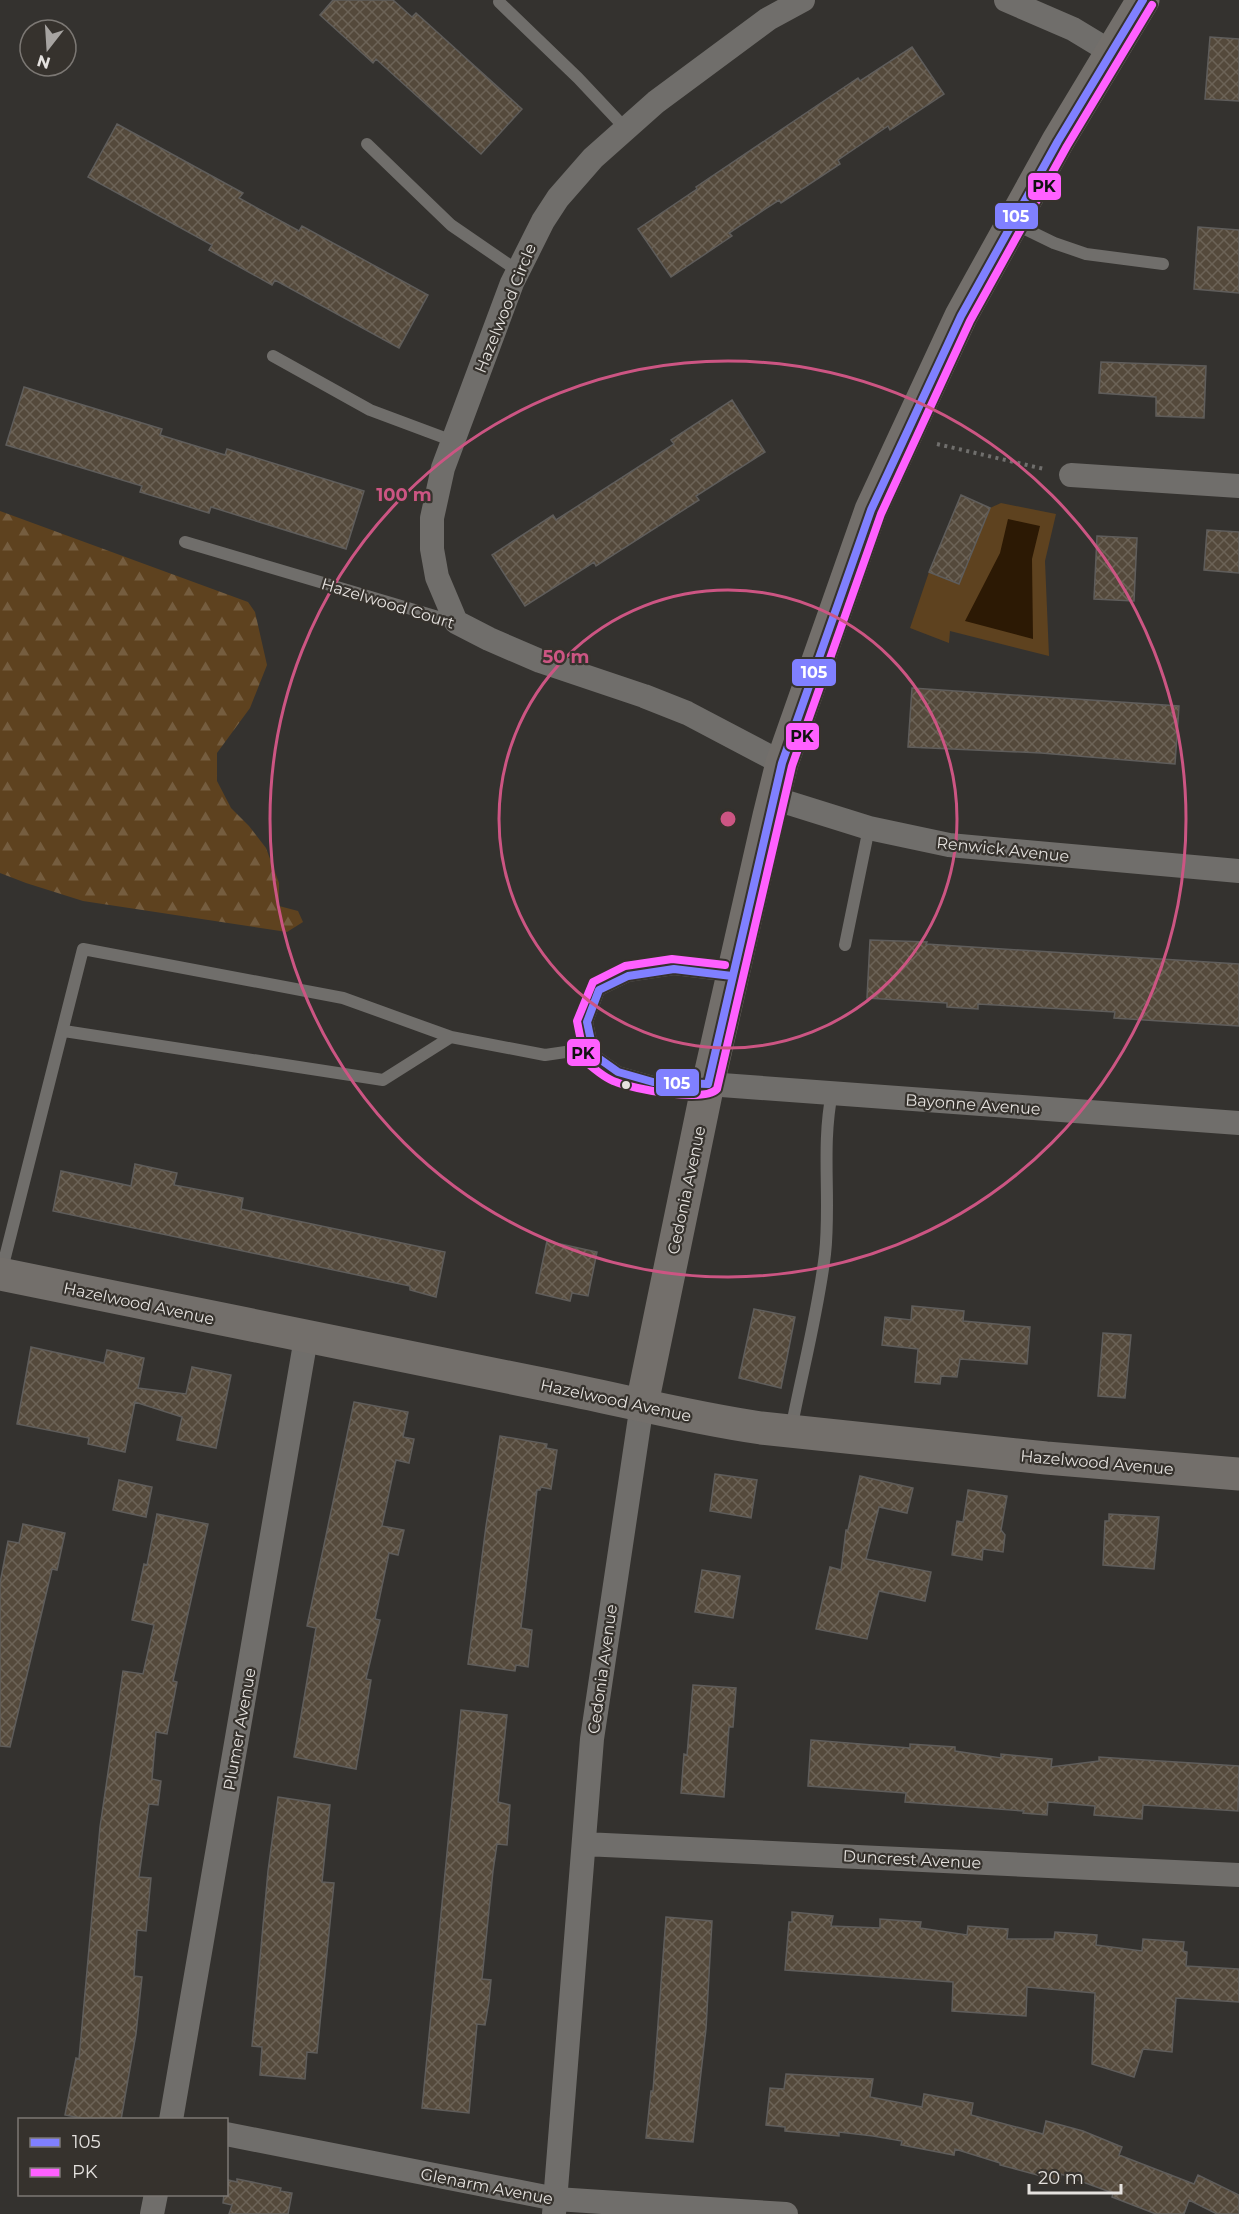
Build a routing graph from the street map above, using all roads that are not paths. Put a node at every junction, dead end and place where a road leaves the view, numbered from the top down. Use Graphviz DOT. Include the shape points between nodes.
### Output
graph roads {
  1 [pos="803,0"];
  2 [pos="1143,0"];
  3 [pos="500,2"];
  4 [pos="1018,2"];
  5 [pos="1111,52"];
  6 [pos="626,129"];
  7 [pos="367,144"];
  8 [pos="1012,223"];
  9 [pos="1163,264"];
  10 [pos="518,271"];
  11 [pos="273,356"];
  12 [pos="453,441"];
  13 [pos="1071,475"];
  14 [pos="1239,486"];
  15 [pos="185,542"];
  16 [pos="456,622"];
  17 [pos="782,762"];
  18 [pos="773,798"];
  19 [pos="869,828"];
  20 [pos="1239,871"];
  21 [pos="845,945"];
  22 [pos="732,976"];
  23 [pos="64,1031"];
  24 [pos="451,1037"];
  25 [pos="593,1048"];
  26 [pos="708,1084"];
  27 [pos="832,1094"];
  28 [pos="1239,1123"];
  29 [pos="0,1276"];
  30 [pos="306,1338"];
  31 [pos="642,1404"];
  32 [pos="790,1431"];
  33 [pos="1239,1474"];
  34 [pos="584,1844"];
  35 [pos="1239,1875"];
  36 [pos="171,2118"];
  37 [pos="228,2134"];
  38 [pos="156,2196"];
  39 [pos="555,2207"];
  40 [pos="152,2214"];
  41 [pos="786,2214"];
  1 -- 6 [label="street, Hazelwood Circle" via="768,19"];
  2 -- 5 [label="street, Cedonia Avenue"];
  3 -- 6 [label="lane"];
  4 -- 5 [label="street"];
  5 -- 8 [label="street, Cedonia Avenue"];
  6 -- 10 [label="street, Hazelwood Circle" via="593,158 558,198"];
  7 -- 10 [label="lane" via="452,225"];
  8 -- 9 [label="lane" via="1086,254"];
  8 -- 17 [label="street, Cedonia Avenue" via="961,316 871,510"];
  10 -- 12 [label="street, Hazelwood Circle"];
  11 -- 12 [label="lane" via="370,410"];
  12 -- 16 [label="street, Hazelwood Circle" via="432,518 432,549 437,577"];
  13 -- 14 [label="street"];
  15 -- 16 [label="lane, Hazelwood Court"];
  16 -- 17 [label="street, Hazelwood Court" via="540,661 687,713"];
  17 -- 18 [label="street, Cedonia Avenue"];
  18 -- 19 [label="street, Renwick Avenue"];
  18 -- 22 [label="street, Cedonia Avenue"];
  19 -- 20 [label="street, Renwick Avenue" via="949,845"];
  19 -- 21 [label="lane"];
  22 -- 25 [label="lane" via="674,969 628,976 599,990 587,1022"];
  22 -- 26 [label="street, Cedonia Avenue"];
  23 -- 24 [label="lane" via="383,1080"];
  23 -- 24 [label="lane" via="84,949 343,998"];
  23 -- 29 [label="lane"];
  24 -- 25 [label="lane" via="545,1055"];
  25 -- 26 [label="lane" via="594,1055 618,1072 652,1082"];
  26 -- 27 [label="street, Bayonne Avenue"];
  26 -- 31 [label="street, Cedonia Avenue"];
  27 -- 28 [label="street, Bayonne Avenue"];
  27 -- 32 [label="lane" via="826,1142 825,1253"];
  29 -- 30 [label="street, Hazelwood Avenue"];
  30 -- 31 [label="street, Hazelwood Avenue"];
  30 -- 36 [label="street, Plumer Avenue"];
  31 -- 32 [label="street, Hazelwood Avenue" via="719,1422"];
  31 -- 34 [label="street, Cedonia Avenue" via="592,1739"];
  32 -- 33 [label="street, Hazelwood Avenue"];
  34 -- 35 [label="street, Duncrest Avenue"];
  34 -- 39 [label="street, Cedonia Avenue"];
  37 -- 39 [label="street, Glenarm Avenue"];
  38 -- 40 [label="street"];
  39 -- 41 [label="street, Glenarm Avenue"];
}
